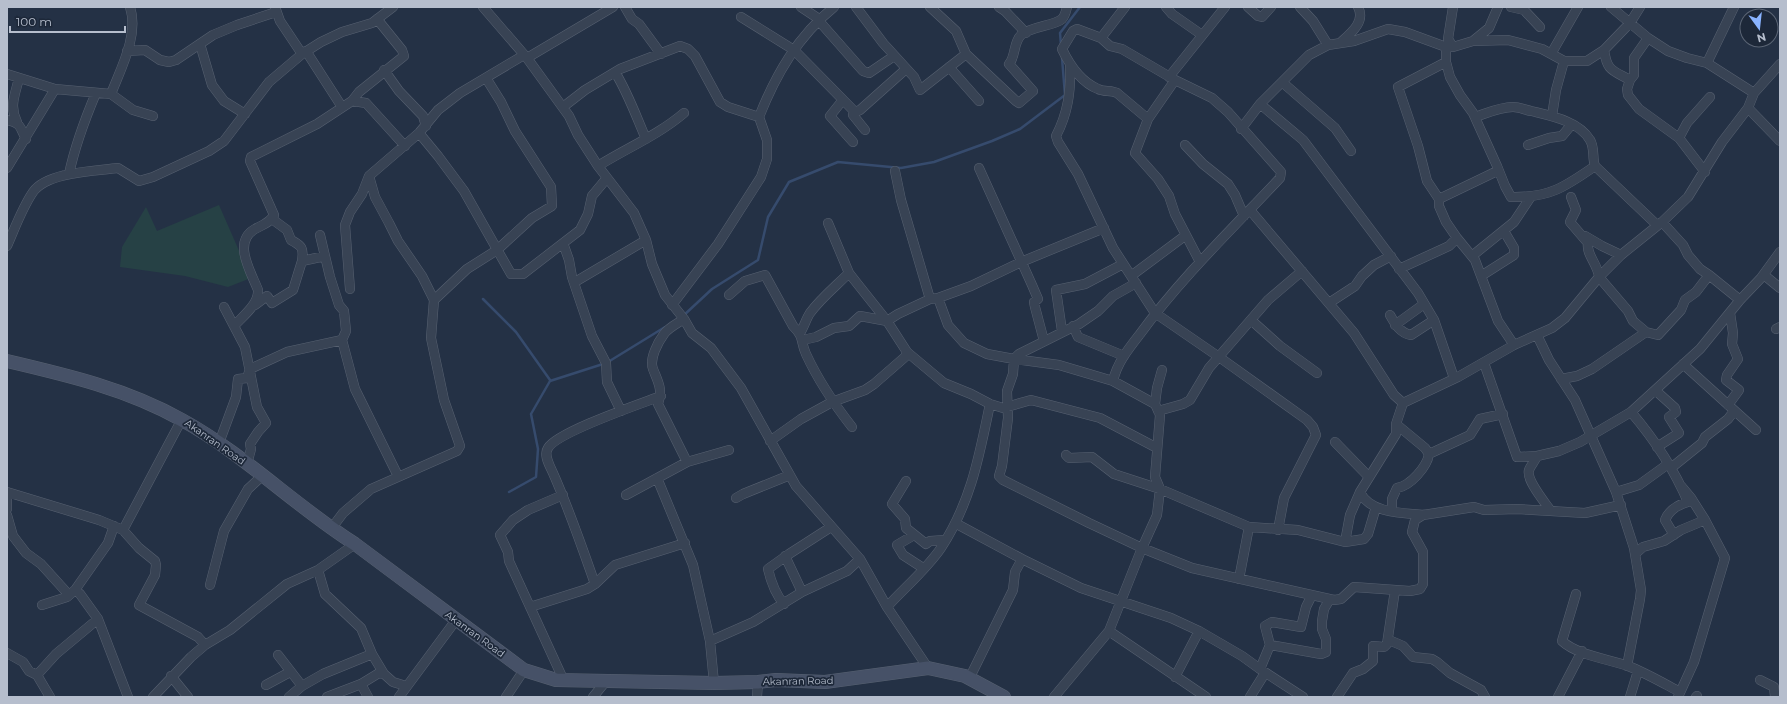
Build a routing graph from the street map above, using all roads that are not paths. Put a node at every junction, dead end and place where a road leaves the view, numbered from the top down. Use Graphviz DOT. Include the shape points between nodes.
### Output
graph roads {
  1 [pos="130,7"];
  2 [pos="393,7"];
  3 [pos="613,7"];
  4 [pos="626,7"];
  5 [pos="801,7"];
  6 [pos="834,7"];
  7 [pos="856,7"];
  8 [pos="930,7"];
  9 [pos="999,7"];
  10 [pos="1067,7"];
  11 [pos="1125,7"];
  12 [pos="1166,7"];
  13 [pos="1225,7"];
  14 [pos="1248,7"];
  15 [pos="1271,7"];
  16 [pos="1300,7"];
  17 [pos="1358,7"];
  18 [pos="1453,7"];
  19 [pos="1498,7"];
  20 [pos="1511,7"];
  21 [pos="1578,7"];
  22 [pos="1640,7"];
  23 [pos="1734,7"];
  24 [pos="487,8"];
  25 [pos="275,9"];
  26 [pos="1615,9"];
  27 [pos="740,17"];
  28 [pos="377,19"];
  29 [pos="819,20"];
  30 [pos="1630,24"];
  31 [pos="1540,27"];
  32 [pos="1026,33"];
  33 [pos="1202,35"];
  34 [pos="1101,38"];
  35 [pos="1648,38"];
  36 [pos="1473,41"];
  37 [pos="1340,43"];
  38 [pos="200,44"];
  39 [pos="1328,45"];
  40 [pos="1449,47"];
  41 [pos="794,50"];
  42 [pos="1604,50"];
  43 [pos="127,51"];
  44 [pos="304,52"];
  45 [pos="660,54"];
  46 [pos="966,54"];
  47 [pos="1551,54"];
  48 [pos="526,56"];
  49 [pos="894,56"];
  50 [pos="1564,61"];
  51 [pos="1446,62"];
  52 [pos="1707,63"];
  53 [pos="1780,64"];
  54 [pos="1070,65"];
  55 [pos="949,67"];
  56 [pos="906,69"];
  57 [pos="384,70"];
  58 [pos="616,72"];
  59 [pos="7,74"];
  60 [pos="19,78"];
  61 [pos="486,78"];
  62 [pos="1172,79"];
  63 [pos="1630,80"];
  64 [pos="1282,82"];
  65 [pos="55,89"];
  66 [pos="96,92"];
  67 [pos="1754,93"];
  68 [pos="112,94"];
  69 [pos="1710,97"];
  70 [pos="352,101"];
  71 [pos="842,101"];
  72 [pos="979,101"];
  73 [pos="1260,104"];
  74 [pos="342,107"];
  75 [pos="563,107"];
  76 [pos="1748,108"];
  77 [pos="245,114"];
  78 [pos="684,114"];
  79 [pos="854,114"];
  80 [pos="152,116"];
  81 [pos="1552,116"];
  82 [pos="759,117"];
  83 [pos="1475,117"];
  84 [pos="1148,119"];
  85 [pos="7,120"];
  86 [pos="17,122"];
  87 [pos="1572,124"];
  88 [pos="426,126"];
  89 [pos="839,126"];
  90 [pos="1241,129"];
  91 [pos="865,130"];
  92 [pos="419,134"];
  93 [pos="1679,138"];
  94 [pos="26,139"];
  95 [pos="646,139"];
  96 [pos="1780,141"];
  97 [pos="853,142"];
  98 [pos="1185,145"];
  99 [pos="1528,145"];
  100 [pos="405,146"];
  101 [pos="1351,151"];
  102 [pos="598,166"];
  103 [pos="1497,166"];
  104 [pos="1595,166"];
  105 [pos="7,168"];
  106 [pos="980,168"];
  107 [pos="895,171"];
  108 [pos="1705,172"];
  109 [pos="69,174"];
  110 [pos="369,176"];
  111 [pos="607,178"];
  112 [pos="1571,197"];
  113 [pos="1530,198"];
  114 [pos="1439,199"];
  115 [pos="1247,213"];
  116 [pos="272,219"];
  117 [pos="828,223"];
  118 [pos="1659,223"];
  119 [pos="1104,228"];
  120 [pos="1504,231"];
  121 [pos="1582,234"];
  122 [pos="320,235"];
  123 [pos="1186,235"];
  124 [pos="1457,238"];
  125 [pos="646,240"];
  126 [pos="563,243"];
  127 [pos="7,246"];
  128 [pos="497,250"];
  129 [pos="1780,252"];
  130 [pos="1621,254"];
  131 [pos="325,256"];
  132 [pos="1391,256"];
  133 [pos="1472,256"];
  134 [pos="302,261"];
  135 [pos="1021,262"];
  136 [pos="1200,262"];
  137 [pos="1123,264"];
  138 [pos="1399,269"];
  139 [pos="1302,272"];
  140 [pos="849,273"];
  141 [pos="1709,274"];
  142 [pos="1764,274"];
  143 [pos="1481,276"];
  144 [pos="1599,277"];
  145 [pos="1134,280"];
  146 [pos="575,282"];
  147 [pos="1780,288"];
  148 [pos="350,290"];
  149 [pos="729,295"];
  150 [pos="934,298"];
  151 [pos="434,300"];
  152 [pos="1740,300"];
  153 [pos="1329,304"];
  154 [pos="1424,304"];
  155 [pos="672,305"];
  156 [pos="224,307"];
  157 [pos="251,308"];
  158 [pos="1155,313"];
  159 [pos="1730,313"];
  160 [pos="1390,315"];
  161 [pos="682,317"];
  162 [pos="1251,320"];
  163 [pos="1434,320"];
  164 [pos="887,321"];
  165 [pos="1395,325"];
  166 [pos="234,326"];
  167 [pos="1073,326"];
  168 [pos="1062,331"];
  169 [pos="1646,332"];
  170 [pos="1537,335"];
  171 [pos="801,336"];
  172 [pos="342,340"];
  173 [pos="1044,341"];
  174 [pos="1514,345"];
  175 [pos="907,352"];
  176 [pos="1124,356"];
  177 [pos="1219,357"];
  178 [pos="1014,360"];
  179 [pos="7,361"];
  180 [pos="1484,363"];
  181 [pos="1683,364"];
  182 [pos="250,369"];
  183 [pos="1162,370"];
  184 [pos="1317,373"];
  185 [pos="1454,378"];
  186 [pos="1561,378"];
  187 [pos="1113,381"];
  188 [pos="1655,390"];
  189 [pos="661,396"];
  190 [pos="832,402"];
  191 [pos="1403,403"];
  192 [pos="990,404"];
  193 [pos="1008,407"];
  194 [pos="1156,408"];
  195 [pos="1731,408"];
  196 [pos="621,411"];
  197 [pos="1631,412"];
  198 [pos="1503,414"];
  199 [pos="182,419"];
  200 [pos="1396,424"];
  201 [pos="852,427"];
  202 [pos="1756,430"];
  203 [pos="1590,435"];
  204 [pos="770,440"];
  205 [pos="1335,442"];
  206 [pos="219,443"];
  207 [pos="1657,446"];
  208 [pos="1157,448"];
  209 [pos="729,450"];
  210 [pos="1429,454"];
  211 [pos="1066,455"];
  212 [pos="1537,456"];
  213 [pos="687,462"];
  214 [pos="247,464"];
  215 [pos="1669,466"];
  216 [pos="790,475"];
  217 [pos="262,476"];
  218 [pos="398,476"];
  219 [pos="1369,477"];
  220 [pos="657,478"];
  221 [pos="906,481"];
  222 [pos="1681,486"];
  223 [pos="1160,489"];
  224 [pos="7,492"];
  225 [pos="1360,492"];
  226 [pos="1616,492"];
  227 [pos="7,495"];
  228 [pos="563,495"];
  229 [pos="626,495"];
  230 [pos="736,498"];
  231 [pos="1621,505"];
  232 [pos="1376,507"];
  233 [pos="7,509"];
  234 [pos="1550,510"];
  235 [pos="1392,511"];
  236 [pos="7,515"];
  237 [pos="1423,515"];
  238 [pos="1436,515"];
  239 [pos="1705,520"];
  240 [pos="955,523"];
  241 [pos="831,527"];
  242 [pos="1249,527"];
  243 [pos="118,528"];
  244 [pos="331,529"];
  245 [pos="1278,530"];
  246 [pos="914,534"];
  247 [pos="1674,535"];
  248 [pos="945,540"];
  249 [pos="1345,542"];
  250 [pos="685,543"];
  251 [pos="355,544"];
  252 [pos="1142,548"];
  253 [pos="1635,554"];
  254 [pos="785,556"];
  255 [pos="860,559"];
  256 [pos="1022,559"];
  257 [pos="923,568"];
  258 [pos="318,570"];
  259 [pos="1239,579"];
  260 [pos="595,584"];
  261 [pos="210,585"];
  262 [pos="1395,590"];
  263 [pos="802,592"];
  264 [pos="72,593"];
  265 [pos="1576,594"];
  266 [pos="1312,595"];
  267 [pos="1330,599"];
  268 [pos="1120,602"];
  269 [pos="784,604"];
  270 [pos="42,605"];
  271 [pos="530,607"];
  272 [pos="887,607"];
  273 [pos="98,619"];
  274 [pos="456,620"];
  275 [pos="1109,631"];
  276 [pos="1199,631"];
  277 [pos="1389,640"];
  278 [pos="710,641"];
  279 [pos="205,645"];
  280 [pos="1270,645"];
  281 [pos="1582,652"];
  282 [pos="7,653"];
  283 [pos="278,654"];
  284 [pos="372,654"];
  285 [pos="1627,666"];
  286 [pos="928,668"];
  287 [pos="524,670"];
  288 [pos="1262,671"];
  289 [pos="1638,671"];
  290 [pos="290,672"];
  291 [pos="384,674"];
  292 [pos="37,676"];
  293 [pos="171,676"];
  294 [pos="1175,676"];
  295 [pos="969,678"];
  296 [pos="1760,680"];
  297 [pos="564,681"];
  298 [pos="606,681"];
  299 [pos="758,682"];
  300 [pos="714,683"];
  301 [pos="361,684"];
  302 [pos="266,685"];
  303 [pos="302,686"];
  304 [pos="406,686"];
  305 [pos="1679,694"];
  306 [pos="338,695"];
  307 [pos="50,697"];
  308 [pos="128,697"];
  309 [pos="153,697"];
  310 [pos="188,697"];
  311 [pos="289,697"];
  312 [pos="327,697"];
  313 [pos="368,697"];
  314 [pos="399,697"];
  315 [pos="506,697"];
  316 [pos="593,697"];
  317 [pos="757,697"];
  318 [pos="1004,697"];
  319 [pos="1054,697"];
  320 [pos="1206,697"];
  321 [pos="1250,697"];
  322 [pos="1303,697"];
  323 [pos="1337,697"];
  324 [pos="1485,697"];
  325 [pos="1558,697"];
  326 [pos="1630,697"];
  327 [pos="1775,697"];
  1 -- 43 [label="street" via="131,38"];
  2 -- 28 [label="street"];
  3 -- 48 [label="street"];
  4 -- 45 [label="street" via="632,19"];
  5 -- 29 [label="street"];
  6 -- 29 [label="street"];
  7 -- 49 [label="street"];
  8 -- 46 [label="street" via="960,35"];
  9 -- 32 [label="street"];
  10 -- 32 [label="street" via="1060,20"];
  11 -- 34 [label="street"];
  12 -- 33 [label="street"];
  13 -- 33 [label="street"];
  14 -- 15 [label="street" via="1262,17"];
  16 -- 39 [label="street" via="1313,21"];
  17 -- 37 [label="street" via="1360,21 1353,32"];
  18 -- 40 [label="street"];
  19 -- 36 [label="street" via="1489,28"];
  20 -- 31 [label="street" via="1524,10"];
  21 -- 47 [label="street"];
  22 -- 30 [label="street"];
  23 -- 52 [label="street"];
  24 -- 48 [label="street"];
  25 -- 38 [label="street" via="213,35"];
  25 -- 44 [label="street"];
  26 -- 30 [label="street"];
  27 -- 41 [label="street"];
  28 -- 44 [label="street" via="328,38"];
  28 -- 57 [label="street" via="404,56"];
  29 -- 41 [label="street"];
  29 -- 49 [label="street" via="863,71 869,73"];
  30 -- 35 [label="street"];
  30 -- 42 [label="street"];
  32 -- 46 [label="street" via="1017,40 1013,59 1009,64 1032,91 1020,102"];
  33 -- 62 [label="street"];
  34 -- 54 [label="street" via="1077,29 1073,31 1062,49"];
  34 -- 62 [label="street" via="1110,46 1122,49"];
  35 -- 52 [label="street" via="1668,51"];
  35 -- 63 [label="street" via="1634,58 1634,75"];
  36 -- 40 [label="street"];
  36 -- 47 [label="street" via="1508,40"];
  37 -- 39 [label="street"];
  37 -- 40 [label="street" via="1388,29"];
  38 -- 43 [label="street" via="169,62 160,60 145,50"];
  38 -- 77 [label="street" via="212,85 224,101"];
  39 -- 64 [label="street" via="1309,55"];
  40 -- 51 [label="street"];
  41 -- 71 [label="street"];
  41 -- 82 [label="street" via="779,71"];
  42 -- 50 [label="street" via="1587,61"];
  42 -- 63 [label="street" via="1606,64"];
  43 -- 68 [label="street"];
  44 -- 74 [label="street"];
  44 -- 77 [label="street" via="269,82"];
  45 -- 58 [label="street"];
  45 -- 82 [label="street" via="680,46 688,48 720,102"];
  46 -- 55 [label="street"];
  47 -- 50 [label="street"];
  48 -- 61 [label="street"];
  48 -- 75 [label="street"];
  49 -- 56 [label="street"];
  50 -- 81 [label="street"];
  51 -- 83 [label="street" via="1460,95"];
  51 -- 114 [label="street" via="1398,87 1427,181"];
  52 -- 67 [label="street"];
  53 -- 67 [label="street"];
  54 -- 84 [label="street" via="1098,89 1117,93"];
  54 -- 119 [label="street" via="1071,89 1064,122 1056,136"];
  55 -- 56 [label="street" via="920,90 914,77"];
  55 -- 72 [label="street"];
  56 -- 79 [label="street"];
  57 -- 70 [label="street"];
  57 -- 88 [label="street" via="399,91 423,116"];
  58 -- 75 [label="street" via="585,90"];
  58 -- 95 [label="street"];
  59 -- 60 [label="street"];
  60 -- 65 [label="street"];
  60 -- 86 [label="street" via="12,105"];
  61 -- 88 [label="street" via="438,110"];
  61 -- 128 [label="street" via="515,131 551,187 552,206 532,218"];
  62 -- 84 [label="street"];
  62 -- 90 [label="street" via="1212,98 1228,112"];
  63 -- 93 [label="street" via="1628,95 1639,110"];
  64 -- 73 [label="street"];
  64 -- 101 [label="street" via="1335,128"];
  65 -- 66 [label="street"];
  65 -- 94 [label="street"];
  66 -- 68 [label="street"];
  66 -- 109 [label="street" via="82,127"];
  67 -- 76 [label="street"];
  68 -- 80 [label="street" via="133,110"];
  69 -- 93 [label="street"];
  70 -- 74 [label="street"];
  70 -- 100 [label="street" via="366,103"];
  71 -- 79 [label="street"];
  71 -- 89 [label="street" via="830,116"];
  73 -- 90 [label="street"];
  73 -- 132 [label="street" via="1303,140 1327,175"];
  74 -- 116 [label="street" via="317,124 251,157 250,161 273,210"];
  75 -- 102 [label="street"];
  76 -- 96 [label="street"];
  76 -- 108 [label="street" via="1722,142"];
  77 -- 109 [label="street" via="224,140 209,151 153,177 139,181 118,168"];
  78 -- 95 [label="street"];
  79 -- 89 [label="street"];
  79 -- 91 [label="street"];
  81 -- 83 [label="street" via="1514,107 1494,110"];
  81 -- 87 [label="street"];
  82 -- 155 [label="street" via="767,140 767,159 761,177 718,244"];
  83 -- 103 [label="street"];
  84 -- 123 [label="street" via="1135,153 1169,196"];
  85 -- 86 [label="street"];
  86 -- 94 [label="street"];
  87 -- 99 [label="street" via="1562,136"];
  87 -- 104 [label="street" via="1591,141"];
  88 -- 92 [label="street"];
  89 -- 97 [label="street"];
  90 -- 115 [label="street" via="1281,172 1280,178"];
  92 -- 100 [label="street"];
  92 -- 128 [label="street" via="464,191"];
  93 -- 108 [label="street"];
  94 -- 105 [label="street"];
  95 -- 102 [label="street"];
  98 -- 115 [label="street" via="1228,184"];
  100 -- 110 [label="street"];
  102 -- 111 [label="street"];
  103 -- 113 [label="street" via="1511,197"];
  103 -- 114 [label="street" via="1497,171"];
  104 -- 113 [label="street" via="1556,191"];
  104 -- 118 [label="street"];
  106 -- 135 [label="street"];
  107 -- 150 [label="street" via="901,200"];
  108 -- 118 [label="street" via="1688,198"];
  109 -- 127 [label="street" via="45,182 33,192"];
  110 -- 148 [label="street" via="345,226"];
  110 -- 151 [label="street" via="376,197 398,241 422,276"];
  111 -- 125 [label="street" via="634,213"];
  111 -- 126 [label="street" via="592,196 588,214 580,230"];
  112 -- 121 [label="street" via="1576,210 1570,222"];
  113 -- 120 [label="street" via="1514,222"];
  114 -- 124 [label="street" via="1439,206 1446,222"];
  115 -- 136 [label="street"];
  115 -- 139 [label="street"];
  116 -- 134 [label="street" via="287,230 291,240 302,246"];
  116 -- 157 [label="street" via="251,232 244,243 243,252 259,296"];
  117 -- 140 [label="street"];
  118 -- 130 [label="street"];
  118 -- 141 [label="street" via="1683,245 1700,269"];
  119 -- 135 [label="street"];
  119 -- 137 [label="street"];
  120 -- 133 [label="street"];
  120 -- 143 [label="street" via="1514,248 1514,255"];
  121 -- 130 [label="street"];
  121 -- 144 [label="street" via="1588,243 1587,250 1599,271"];
  122 -- 131 [label="street"];
  123 -- 136 [label="street"];
  123 -- 145 [label="street"];
  124 -- 133 [label="street"];
  124 -- 138 [label="street" via="1449,246"];
  125 -- 146 [label="street"];
  125 -- 155 [label="street" via="652,264"];
  126 -- 128 [label="street" via="523,274 511,274"];
  126 -- 146 [label="street"];
  128 -- 151 [label="street" via="467,269"];
  129 -- 142 [label="street"];
  130 -- 144 [label="street"];
  131 -- 134 [label="street"];
  131 -- 172 [label="street" via="345,320 346,331"];
  132 -- 138 [label="street"];
  132 -- 153 [label="street" via="1374,265 1355,286"];
  133 -- 143 [label="street"];
  134 -- 157 [label="street" via="293,290 272,303 267,296"];
  135 -- 150 [label="street" via="971,286"];
  135 -- 173 [label="street" via="1038,299 1034,302"];
  136 -- 158 [label="street"];
  137 -- 145 [label="street"];
  137 -- 168 [label="street" via="1085,284 1056,290"];
  138 -- 154 [label="street"];
  139 -- 153 [label="street"];
  139 -- 162 [label="street" via="1268,300"];
  140 -- 164 [label="street"];
  140 -- 171 [label="street" via="808,315"];
  141 -- 152 [label="street"];
  141 -- 169 [label="street" via="1696,292 1686,300 1682,310 1658,335"];
  142 -- 147 [label="street"];
  142 -- 152 [label="street"];
  143 -- 174 [label="street" via="1498,322"];
  144 -- 169 [label="street" via="1628,311 1633,321"];
  144 -- 170 [label="street" via="1565,318"];
  145 -- 158 [label="street"];
  145 -- 167 [label="street" via="1098,311"];
  146 -- 196 [label="street" via="592,336 606,363 607,382"];
  149 -- 171 [label="street" via="746,281 765,275"];
  150 -- 164 [label="street"];
  150 -- 178 [label="street" via="948,325 964,343 987,354"];
  151 -- 218 [label="street" via="431,338 444,400 460,446 457,451"];
  152 -- 159 [label="street"];
  153 -- 191 [label="street" via="1354,333 1394,395"];
  154 -- 163 [label="street"];
  154 -- 165 [label="street"];
  155 -- 161 [label="street"];
  156 -- 166 [label="street"];
  157 -- 166 [label="street"];
  158 -- 176 [label="street"];
  158 -- 177 [label="street"];
  159 -- 181 [label="street" via="1700,349"];
  159 -- 195 [label="street" via="1732,344 1738,359 1726,380 1739,390"];
  160 -- 165 [label="street"];
  161 -- 189 [label="street" via="664,333 654,352 652,367 659,380"];
  161 -- 204 [label="street" via="692,333 710,348 741,388"];
  162 -- 177 [label="street"];
  162 -- 184 [label="street" via="1280,346"];
  163 -- 165 [label="street" via="1411,335"];
  163 -- 185 [label="street"];
  164 -- 171 [label="street" via="860,316 849,326 834,328 816,337"];
  164 -- 175 [label="street"];
  166 -- 182 [label="street" via="245,347"];
  167 -- 168 [label="street"];
  167 -- 176 [label="street" via="1078,337"];
  168 -- 173 [label="street"];
  169 -- 186 [label="street" via="1592,369 1577,376"];
  170 -- 174 [label="street"];
  170 -- 186 [label="street" via="1548,360"];
  171 -- 190 [label="street" via="805,352"];
  172 -- 182 [label="street" via="287,352"];
  172 -- 218 [label="street" via="354,389"];
  173 -- 178 [label="street" via="1019,354"];
  174 -- 180 [label="street"];
  175 -- 190 [label="street" via="905,357 865,390"];
  175 -- 192 [label="street" via="944,383"];
  176 -- 187 [label="street"];
  177 -- 194 [label="street" via="1209,368 1190,400 1183,404"];
  177 -- 245 [label="street" via="1307,420 1316,435 1284,498"];
  178 -- 187 [label="street" via="1059,364"];
  178 -- 193 [label="street" via="1013,374 1007,391"];
  179 -- 199 [label="main road, Akanran Road" via="120,391"];
  180 -- 185 [label="street"];
  180 -- 198 [label="street"];
  181 -- 188 [label="street"];
  181 -- 195 [label="street"];
  182 -- 206 [label="street" via="247,378 238,379 236,397"];
  182 -- 214 [label="street" via="257,407 266,423 250,444"];
  183 -- 194 [label="street" via="1157,388"];
  185 -- 191 [label="street"];
  186 -- 203 [label="street" via="1575,400"];
  187 -- 194 [label="street"];
  188 -- 197 [label="street"];
  188 -- 207 [label="street" via="1675,408 1676,412 1669,417 1679,433"];
  189 -- 196 [label="street"];
  189 -- 213 [label="street" via="658,404"];
  190 -- 201 [label="street"];
  190 -- 204 [label="street"];
  191 -- 200 [label="street"];
  192 -- 193 [label="street"];
  192 -- 240 [label="street" via="971,488"];
  193 -- 208 [label="street" via="1031,400 1100,418"];
  193 -- 252 [label="street" via="1006,438 999,476"];
  194 -- 208 [label="street" via="1160,415"];
  195 -- 202 [label="street"];
  195 -- 215 [label="street" via="1728,419 1704,437 1702,443"];
  196 -- 228 [label="street" via="570,432 552,442 547,448 546,457"];
  197 -- 203 [label="street"];
  197 -- 207 [label="street"];
  198 -- 210 [label="street" via="1480,420 1470,435"];
  198 -- 212 [label="street" via="1517,457"];
  199 -- 206 [label="main road, Akanran Road"];
  199 -- 243 [label="street"];
  200 -- 210 [label="street"];
  200 -- 219 [label="street" via="1396,434"];
  203 -- 212 [label="street" via="1560,451"];
  203 -- 226 [label="street"];
  204 -- 216 [label="street"];
  205 -- 219 [label="street"];
  206 -- 214 [label="main road, Akanran Road"];
  207 -- 215 [label="street"];
  208 -- 223 [label="street" via="1155,477"];
  209 -- 213 [label="street"];
  210 -- 235 [label="street" via="1428,461 1410,481 1397,488 1392,499"];
  211 -- 223 [label="street" via="1069,458 1092,457 1114,474"];
  212 -- 234 [label="street" via="1528,473 1530,481"];
  213 -- 220 [label="street"];
  214 -- 217 [label="main road, Akanran Road"];
  215 -- 222 [label="street"];
  215 -- 226 [label="street" via="1639,485"];
  216 -- 230 [label="street"];
  216 -- 241 [label="street" via="796,486"];
  217 -- 244 [label="main road, Akanran Road"];
  217 -- 261 [label="street" via="248,489 224,532"];
  218 -- 244 [label="street" via="360,497"];
  219 -- 225 [label="street"];
  220 -- 229 [label="street"];
  220 -- 250 [label="street"];
  221 -- 246 [label="street" via="892,504 905,520 906,528"];
  222 -- 239 [label="street"];
  222 -- 247 [label="street" via="1688,502 1672,509 1665,520"];
  223 -- 242 [label="street"];
  223 -- 252 [label="street" via="1157,515"];
  224 -- 243 [label="street"];
  225 -- 232 [label="street" via="1363,498"];
  225 -- 249 [label="street" via="1350,515"];
  226 -- 231 [label="street"];
  227 -- 233 [label="street"];
  228 -- 260 [label="street"];
  228 -- 271 [label="street" via="528,510 513,520 500,535"];
  231 -- 234 [label="street" via="1585,513"];
  231 -- 253 [label="street"];
  232 -- 235 [label="street"];
  232 -- 249 [label="street" via="1364,539"];
  234 -- 237 [label="street" via="1484,510 1474,507"];
  235 -- 237 [label="street"];
  236 -- 264 [label="street" via="13,536 26,553"];
  237 -- 238 [label="street"];
  237 -- 262 [label="street" via="1415,520 1412,532 1423,552 1423,584 1416,590"];
  239 -- 247 [label="street"];
  239 -- 305 [label="street" via="1724,556 1694,662"];
  240 -- 248 [label="street"];
  240 -- 256 [label="street"];
  241 -- 254 [label="street"];
  241 -- 255 [label="street"];
  242 -- 245 [label="street"];
  242 -- 259 [label="street"];
  243 -- 264 [label="street"];
  243 -- 279 [label="street" via="155,561 155,575 139,605 198,637"];
  244 -- 251 [label="main road, Akanran Road"];
  245 -- 249 [label="street" via="1298,530"];
  246 -- 248 [label="street" via="926,544 930,541"];
  246 -- 257 [label="street" via="897,546 903,555"];
  247 -- 253 [label="street" via="1643,547"];
  248 -- 257 [label="street"];
  250 -- 260 [label="street" via="615,566"];
  250 -- 278 [label="street" via="693,565"];
  251 -- 258 [label="street"];
  251 -- 274 [label="main road, Akanran Road"];
  252 -- 259 [label="street" via="1192,568"];
  252 -- 268 [label="street"];
  253 -- 285 [label="street" via="1640,590 1637,620"];
  254 -- 263 [label="street"];
  254 -- 269 [label="street" via="768,569 778,597"];
  255 -- 263 [label="street" via="847,571"];
  255 -- 272 [label="street"];
  256 -- 268 [label="street" via="1081,588"];
  256 -- 295 [label="street" via="1015,572 1013,590"];
  257 -- 272 [label="street"];
  258 -- 279 [label="street" via="287,584 230,630"];
  258 -- 284 [label="street" via="325,594 361,628"];
  259 -- 266 [label="street"];
  260 -- 271 [label="street"];
  262 -- 267 [label="street" via="1354,587 1341,599"];
  262 -- 277 [label="street"];
  263 -- 269 [label="street"];
  264 -- 270 [label="street"];
  264 -- 273 [label="street" via="80,594"];
  265 -- 281 [label="street" via="1561,639 1566,645"];
  266 -- 267 [label="street"];
  266 -- 280 [label="street" via="1301,627 1272,622 1265,626"];
  267 -- 280 [label="street" via="1324,609 1322,621 1326,652 1321,654"];
  268 -- 275 [label="street"];
  268 -- 276 [label="street" via="1171,618"];
  269 -- 278 [label="street" via="753,622"];
  271 -- 297 [label="street"];
  272 -- 286 [label="street"];
  273 -- 292 [label="street" via="56,654"];
  273 -- 308 [label="street"];
  274 -- 287 [label="main road, Akanran Road"];
  274 -- 304 [label="street"];
  275 -- 294 [label="street"];
  275 -- 319 [label="street"];
  276 -- 288 [label="street"];
  276 -- 294 [label="street"];
  277 -- 323 [label="street" via="1384,647 1373,646 1373,661 1352,674"];
  277 -- 324 [label="street" via="1403,646 1413,657 1438,662 1450,673 1481,690"];
  278 -- 300 [label="street"];
  279 -- 293 [label="street"];
  280 -- 288 [label="street"];
  281 -- 285 [label="street"];
  281 -- 325 [label="street"];
  282 -- 292 [label="street" via="23,662 29,671"];
  283 -- 290 [label="street"];
  284 -- 291 [label="street"];
  284 -- 303 [label="street" via="323,674"];
  285 -- 289 [label="street"];
  286 -- 295 [label="main road, Akanran Road"];
  286 -- 299 [label="main road, Akanran Road" via="825,682"];
  287 -- 297 [label="main road, Akanran Road"];
  287 -- 315 [label="street"];
  288 -- 321 [label="street"];
  288 -- 322 [label="street"];
  289 -- 305 [label="street"];
  289 -- 326 [label="street"];
  290 -- 302 [label="street"];
  290 -- 303 [label="street"];
  291 -- 301 [label="street" via="372,676"];
  291 -- 304 [label="street" via="392,682"];
  292 -- 307 [label="street"];
  293 -- 309 [label="street"];
  293 -- 310 [label="street"];
  294 -- 320 [label="street"];
  295 -- 318 [label="main road, Akanran Road"];
  296 -- 327 [label="street" via="1774,687"];
  297 -- 298 [label="main road, Akanran Road"];
  298 -- 300 [label="main road, Akanran Road"];
  298 -- 316 [label="street"];
  299 -- 300 [label="main road, Akanran Road"];
  299 -- 317 [label="street"];
  301 -- 306 [label="street"];
  301 -- 313 [label="street"];
  303 -- 311 [label="street"];
  304 -- 314 [label="street"];
  306 -- 312 [label="street"];
}
